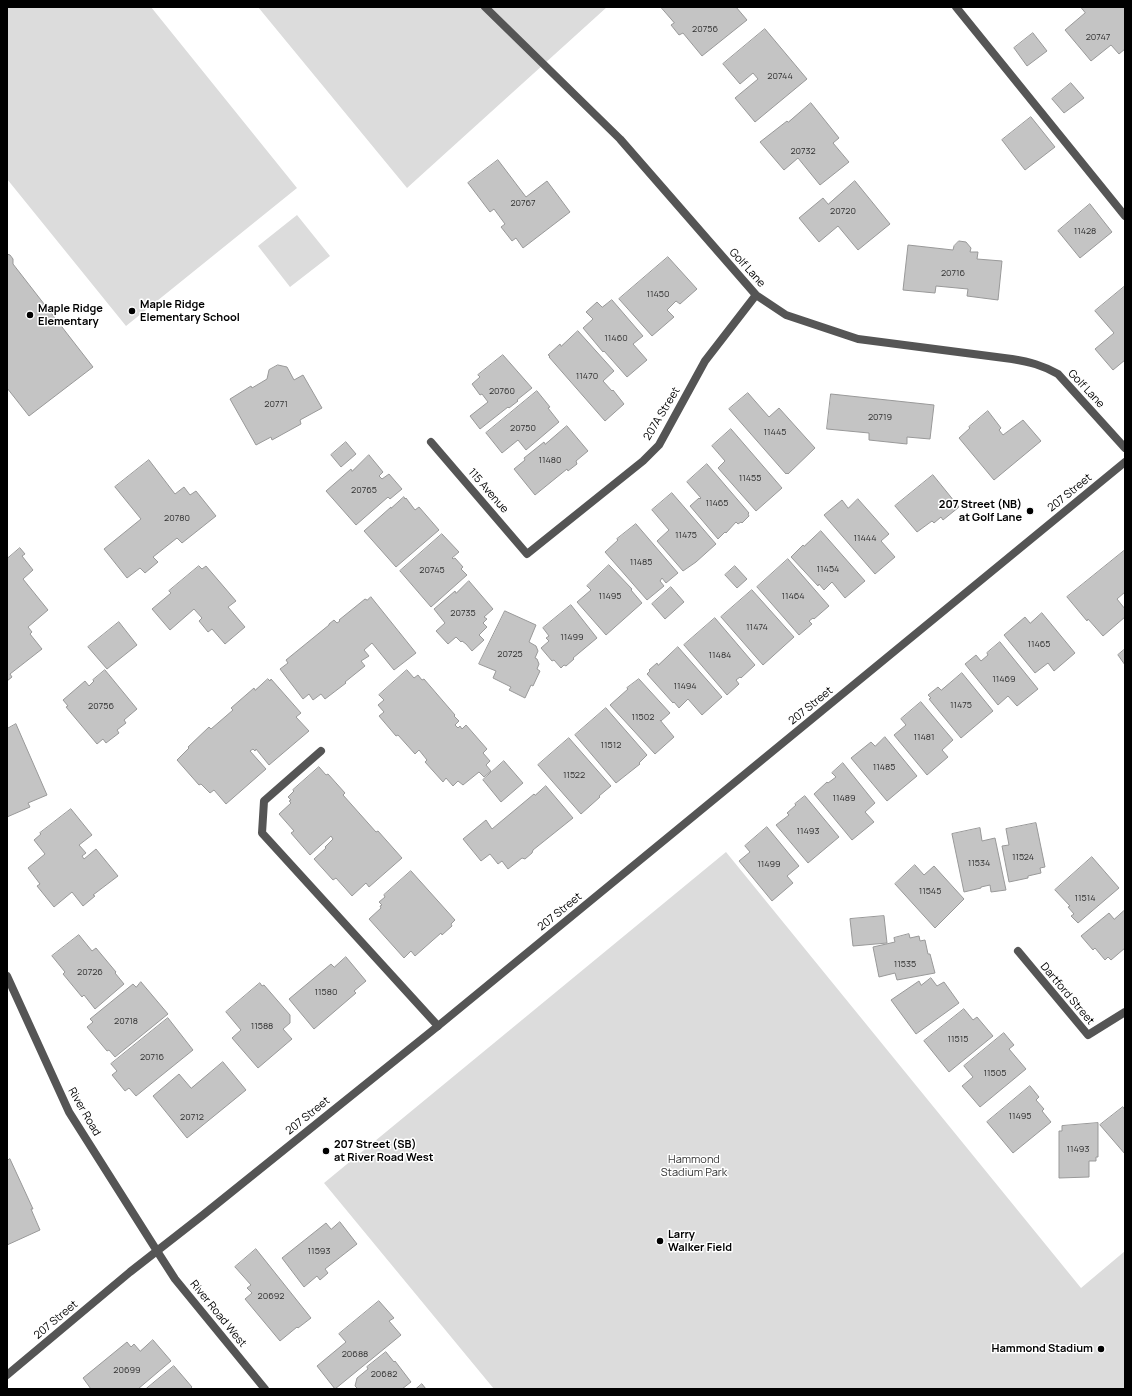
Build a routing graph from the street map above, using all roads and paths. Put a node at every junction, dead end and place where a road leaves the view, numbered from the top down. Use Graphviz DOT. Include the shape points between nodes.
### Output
graph roads {
  1 [pos="485,7"];
  2 [pos="956,7"];
  3 [pos="1125,216"];
  4 [pos="756,295"];
  5 [pos="431,442"];
  6 [pos="1125,448"];
  7 [pos="1125,462"];
  8 [pos="528,554"];
  9 [pos="321,751"];
  10 [pos="1018,951"];
  11 [pos="7,976"];
  12 [pos="1125,1012"];
  13 [pos="438,1026"];
  14 [pos="157,1251"];
  15 [pos="7,1375"];
  16 [pos="265,1389"];
  1 -- 4 [label="street, Golf Lane" via="620,139"];
  2 -- 3 [label="street"];
  4 -- 6 [label="street, Golf Lane" via="786,315 858,339 1012,359 1047,368 1058,374"];
  4 -- 8 [label="street, 207A Street" via="705,361 659,445 643,461"];
  5 -- 8 [label="street, 115 Avenue"];
  7 -- 13 [label="street, 207 Street"];
  9 -- 13 [label="street" via="264,801 262,833"];
  10 -- 12 [label="street, Dartford Street" via="1088,1035"];
  11 -- 14 [label="street, River Road" via="69,1112"];
  13 -- 14 [label="street, 207 Street"];
  14 -- 15 [label="street, 207 Street"];
  14 -- 16 [label="street, River Road West" via="175,1279"];
}
